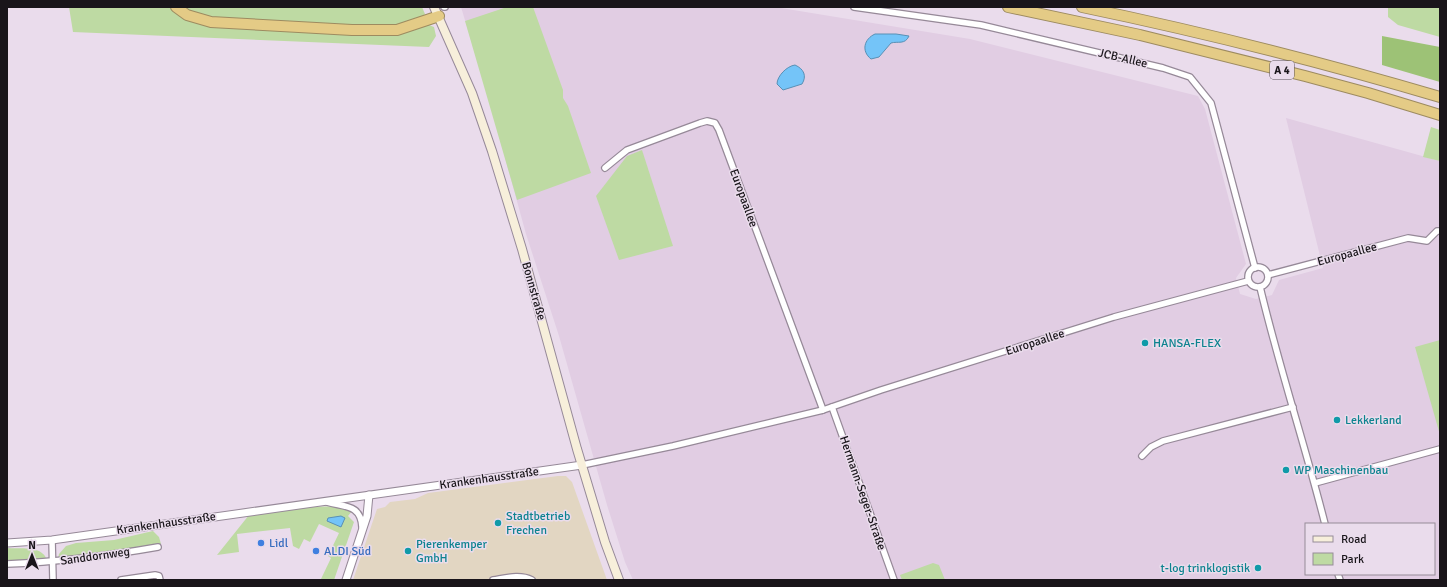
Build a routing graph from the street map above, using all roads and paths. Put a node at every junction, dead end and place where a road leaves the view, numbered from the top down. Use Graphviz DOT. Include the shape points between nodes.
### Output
graph roads {
  1 [pos="176,7"];
  2 [pos="854,7"];
  3 [pos="1008,7"];
  4 [pos="1082,7"];
  5 [pos="437,12"];
  6 [pos="1440,96"];
  7 [pos="1440,115"];
  8 [pos="605,168"];
  9 [pos="1440,231"];
  10 [pos="1255,268"];
  11 [pos="1268,275"];
  12 [pos="1248,281"];
  13 [pos="1260,288"];
  14 [pos="832,407"];
  15 [pos="1293,407"];
  16 [pos="823,410"];
  17 [pos="1440,450"];
  18 [pos="1142,456"];
  19 [pos="582,464"];
  20 [pos="1315,483"];
  21 [pos="369,495"];
  22 [pos="324,501"];
  23 [pos="1325,523"];
  24 [pos="362,532"];
  25 [pos="52,540"];
  26 [pos="7,543"];
  27 [pos="158,547"];
  28 [pos="52,562"];
  29 [pos="7,564"];
  30 [pos="160,579"];
  31 [pos="53,580"];
  32 [pos="121,580"];
  33 [pos="346,580"];
  34 [pos="493,580"];
  35 [pos="532,580"];
  36 [pos="619,580"];
  37 [pos="894,580"];
  1 -- 5 [label="highway" via="187,15 211,22 352,30 396,30"];
  2 -- 10 [label="street, JCB-Allee" via="981,25 1163,68 1190,77 1211,103"];
  3 -- 7 [label="highway, A 4" via="1140,34 1368,93"];
  4 -- 6 [label="highway, A 4" via="1316,62"];
  5 -- 19 [label="main road, Bonnstraße" via="472,93 494,158"];
  8 -- 16 [label="street, Europaallee" via="627,150 700,123 707,121 715,124"];
  9 -- 11 [label="street, Europaallee" via="1427,241 1408,238"];
  10 -- 11 [label="street" via="1263,268"];
  10 -- 12 [label="street" via="1250,271"];
  11 -- 13 [label="street" via="1266,284"];
  12 -- 13 [label="street"];
  12 -- 14 [label="street, Europaallee" via="1120,315"];
  13 -- 15 [label="street"];
  14 -- 16 [label="street, Europaallee"];
  14 -- 37 [label="street, Hermann-Seger-Straße"];
  15 -- 18 [label="street" via="1163,441 1151,447"];
  15 -- 20 [label="street"];
  16 -- 19 [label="street, Europaallee" via="673,446"];
  17 -- 20 [label="street"];
  19 -- 21 [label="street, Krankenhausstraße"];
  19 -- 36 [label="main road, Bonnstraße"];
  20 -- 23 [label="street"];
  21 -- 22 [label="street, Krankenhausstraße"];
  21 -- 24 [label="street"];
  22 -- 24 [label="street, Krankenhausstraße" via="350,507 356,511 362,520"];
  22 -- 25 [label="street, Krankenhausstraße"];
  24 -- 33 [label="street"];
  25 -- 26 [label="street, Krankenhausstraße"];
  25 -- 28 [label="street"];
  27 -- 28 [label="street, Sanddornweg"];
  28 -- 29 [label="street, Sanddornweg"];
  28 -- 31 [label="street"];
  30 -- 32 [label="street" via="157,575 151,575"];
  34 -- 35 [label="street" via="518,577"];
}
